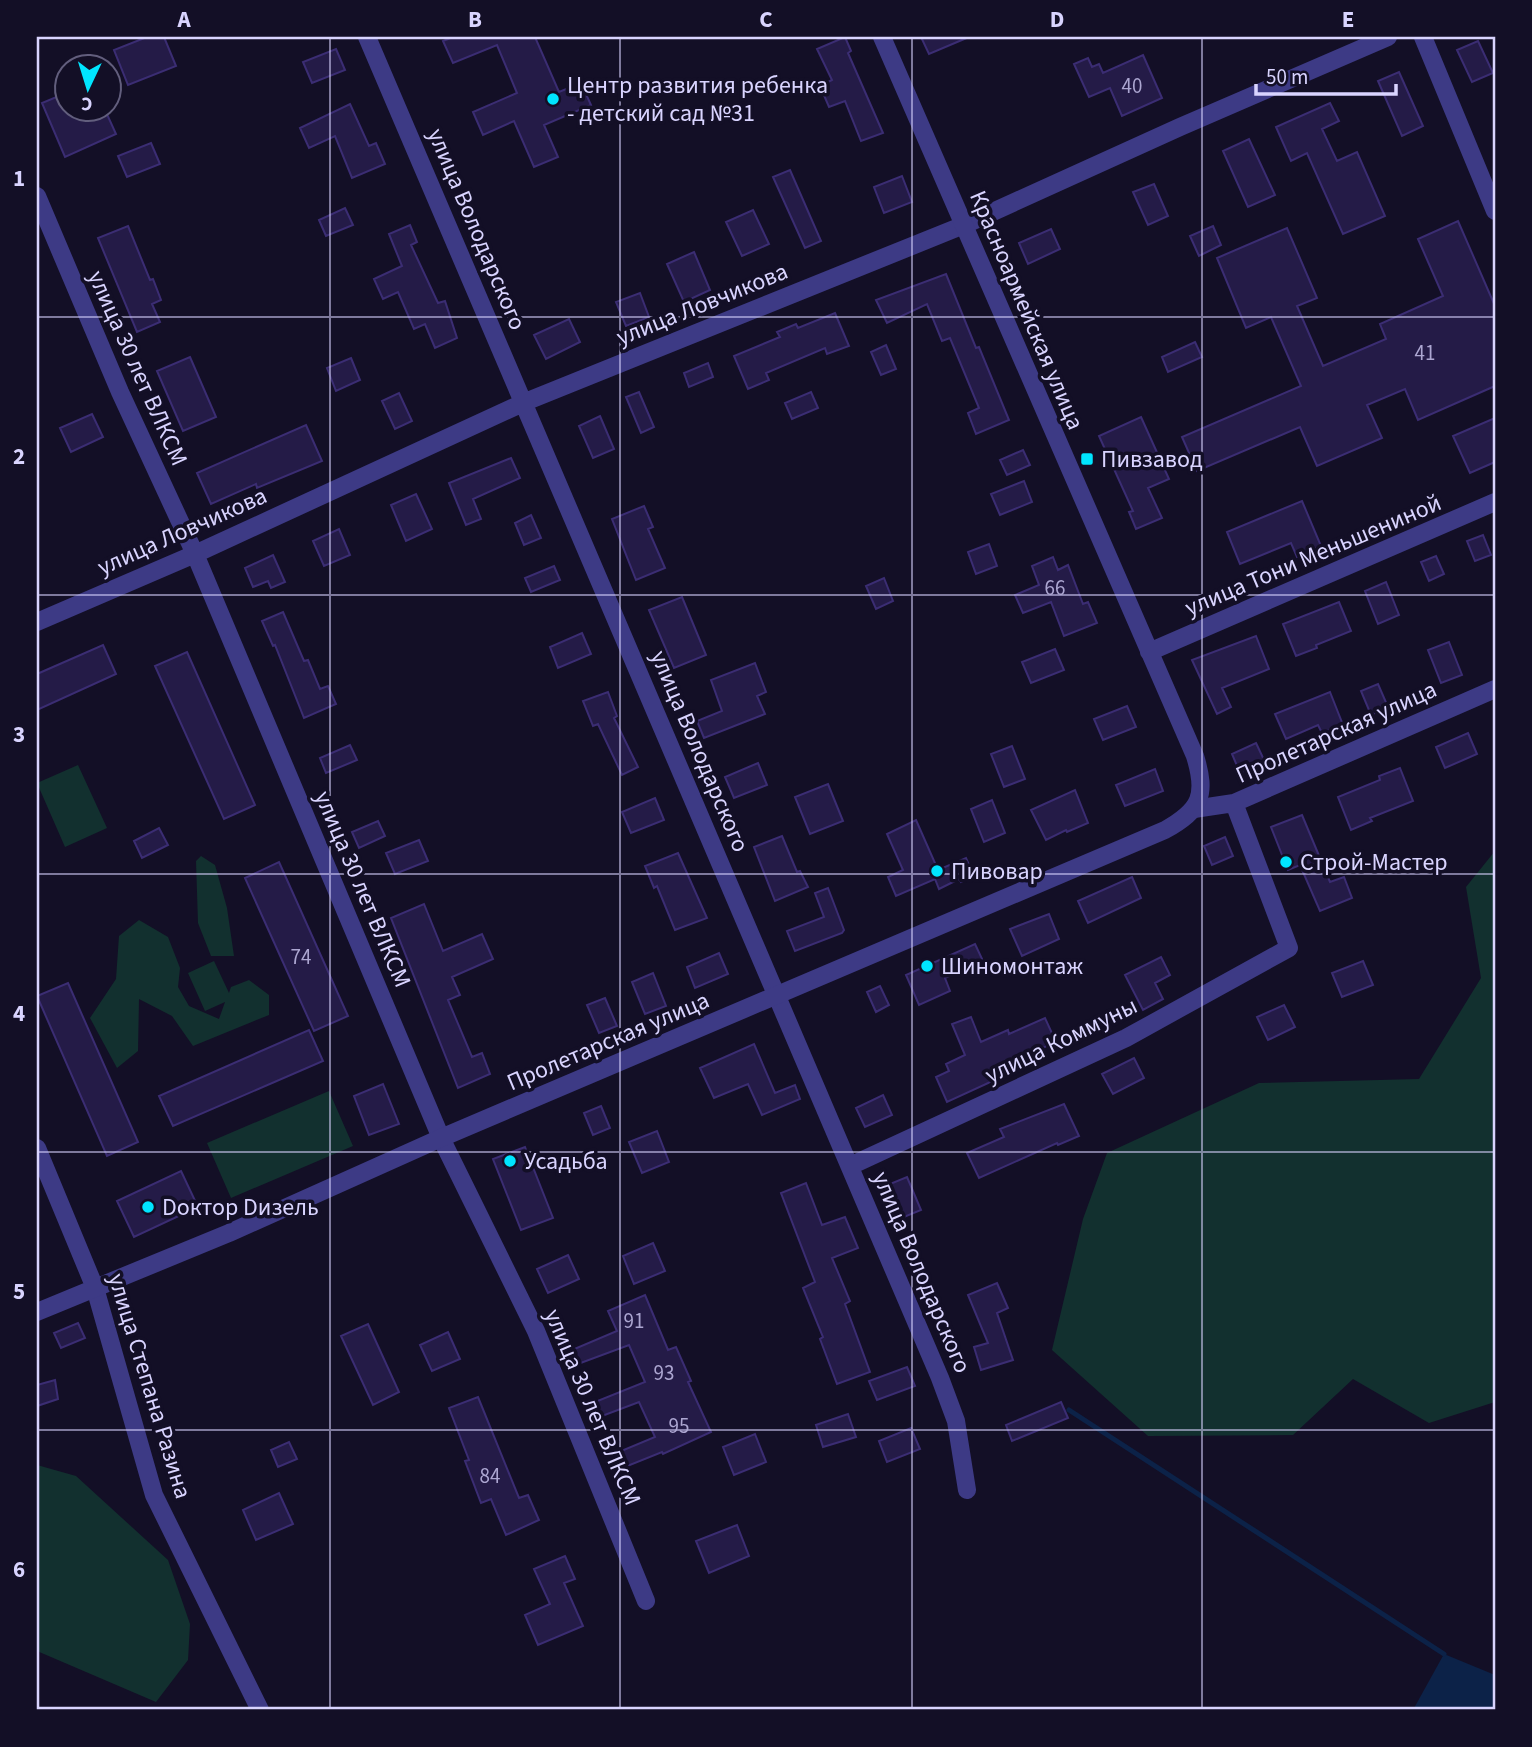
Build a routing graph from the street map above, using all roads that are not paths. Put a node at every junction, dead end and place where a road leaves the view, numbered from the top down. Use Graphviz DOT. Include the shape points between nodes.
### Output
graph roads {
  1 [pos="367,37"];
  2 [pos="883,37"];
  3 [pos="1388,37"];
  4 [pos="1423,37"];
  5 [pos="37,196"];
  6 [pos="1495,211"];
  7 [pos="964,225"];
  8 [pos="525,402"];
  9 [pos="1495,502"];
  10 [pos="195,554"];
  11 [pos="37,622"];
  12 [pos="1149,652"];
  13 [pos="1495,689"];
  14 [pos="1197,803"];
  15 [pos="1234,803"];
  16 [pos="778,997"];
  17 [pos="441,1138"];
  18 [pos="37,1148"];
  19 [pos="850,1166"];
  20 [pos="95,1289"];
  21 [pos="37,1312"];
  22 [pos="967,1490"];
  23 [pos="646,1601"];
  24 [pos="260,1710"];
  1 -- 8 [label="street, улица Володарского"];
  2 -- 7 [label="street, Красноармейская улица"];
  3 -- 7 [label="street, улица Ловчикова"];
  4 -- 6 [label="street"];
  5 -- 10 [label="street, улица 30 лет ВЛКСМ"];
  7 -- 8 [label="street, улица Ловчикова"];
  7 -- 12 [label="street, Красноармейская улица"];
  8 -- 10 [label="street, улица Ловчикова"];
  8 -- 16 [label="street, улица Володарского"];
  9 -- 12 [label="street, улица Тони Меньшениной"];
  10 -- 11 [label="street, улица Ловчикова"];
  10 -- 17 [label="street, улица 30 лет ВЛКСМ"];
  12 -- 14 [label="street, Красноармейская улица" via="1195,755 1200,774"];
  13 -- 15 [label="street, Пролетарская улица"];
  14 -- 15 [label="street, Пролетарская улица"];
  14 -- 16 [label="street, Пролетарская улица" via="1184,820 1165,830"];
  15 -- 19 [label="street, улица Коммуны" via="1289,948 1126,1038"];
  16 -- 17 [label="street, Пролетарская улица"];
  16 -- 19 [label="street, улица Володарского"];
  17 -- 20 [label="street, Пролетарская улица"];
  17 -- 23 [label="street, улица 30 лет ВЛКСМ" via="536,1331"];
  18 -- 20 [label="street, улица Степана Разина"];
  19 -- 22 [label="street, улица Володарского" via="956,1421"];
  20 -- 21 [label="street, Пролетарская улица"];
  20 -- 24 [label="street, улица Степана Разина" via="154,1495"];
}
